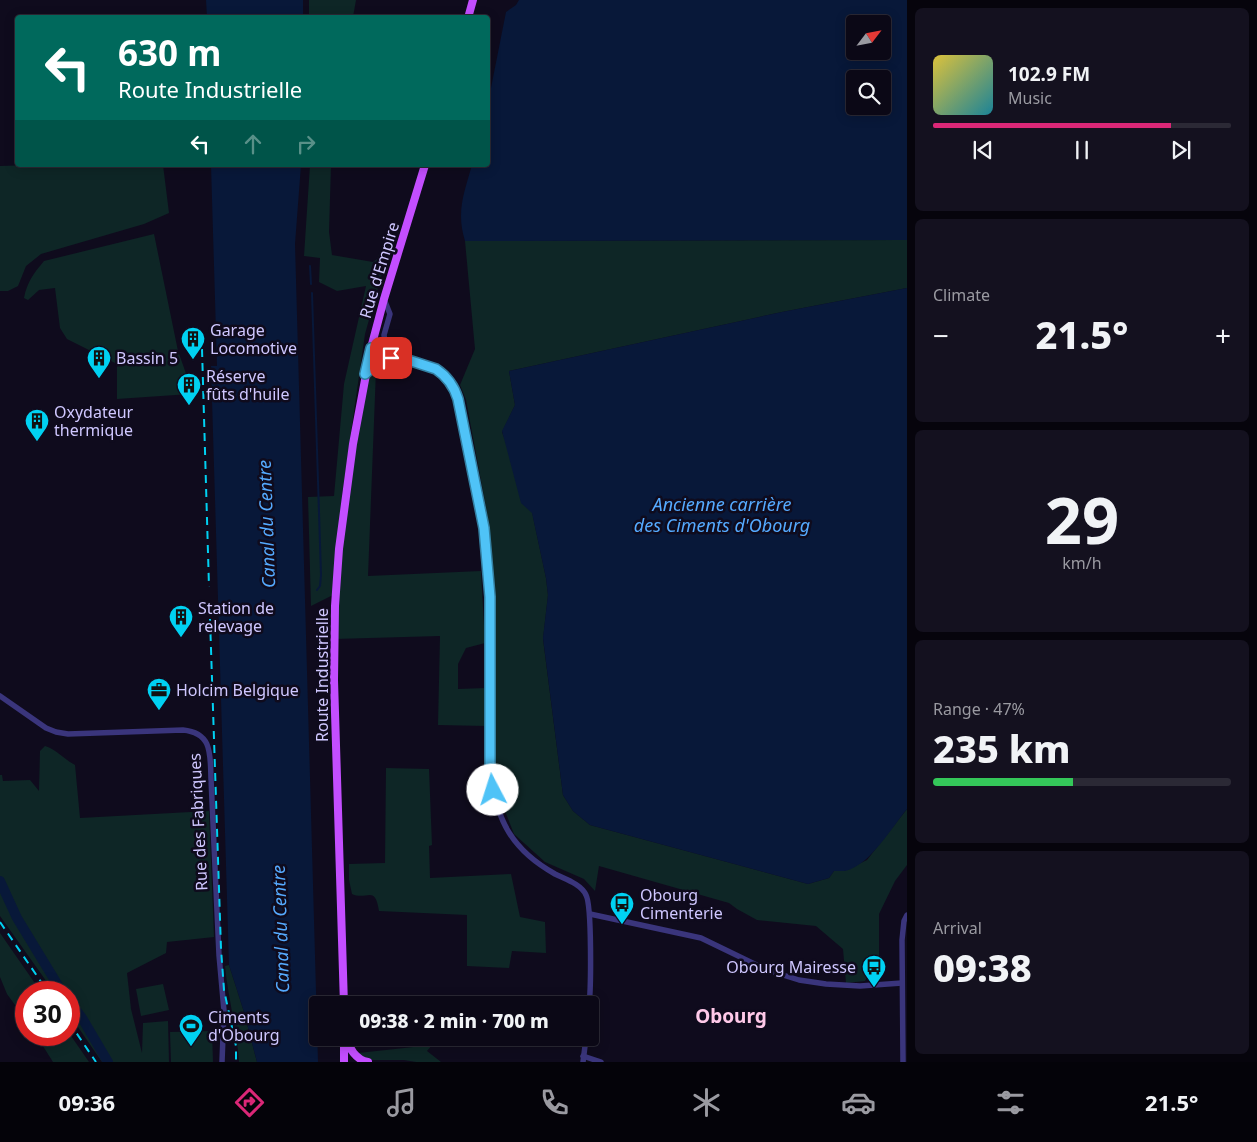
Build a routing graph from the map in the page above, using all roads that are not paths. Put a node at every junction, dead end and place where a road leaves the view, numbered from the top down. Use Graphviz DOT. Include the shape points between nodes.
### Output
graph roads {
  1 [pos="473,0"];
  2 [pos="469,15"];
  3 [pos="424,167"];
  4 [pos="384,299"];
  5 [pos="371,348"];
  6 [pos="398,358"];
  7 [pos="365,374"];
  8 [pos="0,696"];
  9 [pos="590,914"];
  10 [pos="907,915"];
  11 [pos="904,987"];
  12 [pos="344,996"];
  13 [pos="589,996"];
  14 [pos="345,1046"];
  15 [pos="350,1046"];
  16 [pos="585,1046"];
  17 [pos="583,1059"];
  18 [pos="222,1062"];
  19 [pos="344,1062"];
  20 [pos="368,1062"];
  21 [pos="601,1062"];
  22 [pos="903,1062"];
  1 -- 2 [label="main road"];
  3 -- 4 [label="main road, Rue d'Empire"];
  4 -- 5 [label="main road, Rue d'Empire"];
  4 -- 6 [label="street" via="390,314 385,342"];
  5 -- 6 [label="street"];
  5 -- 7 [label="main road, Route Industrielle"];
  6 -- 7 [label="street" via="381,360"];
  6 -- 9 [label="street" via="443,373 458,399 484,528 490,597 490,773 500,818 516,842 532,857 583,890"];
  7 -- 12 [label="main road, Route Industrielle" via="347,482 335,606 334,680"];
  8 -- 18 [label="street, Rue des Fabriques" via="56,732 78,735 183,730 193,731 205,739 210,753 218,952 224,1012"];
  9 -- 11 [label="street" via="701,938 767,970 799,980"];
  9 -- 13 [label="street"];
  10 -- 11 [label="street" via="903,931"];
  11 -- 22 [label="street"];
  14 -- 19 [label="main road"];
  15 -- 20 [label="main road" via="355,1055"];
  16 -- 17 [label="street"];
  17 -- 21 [label="street"];
}
